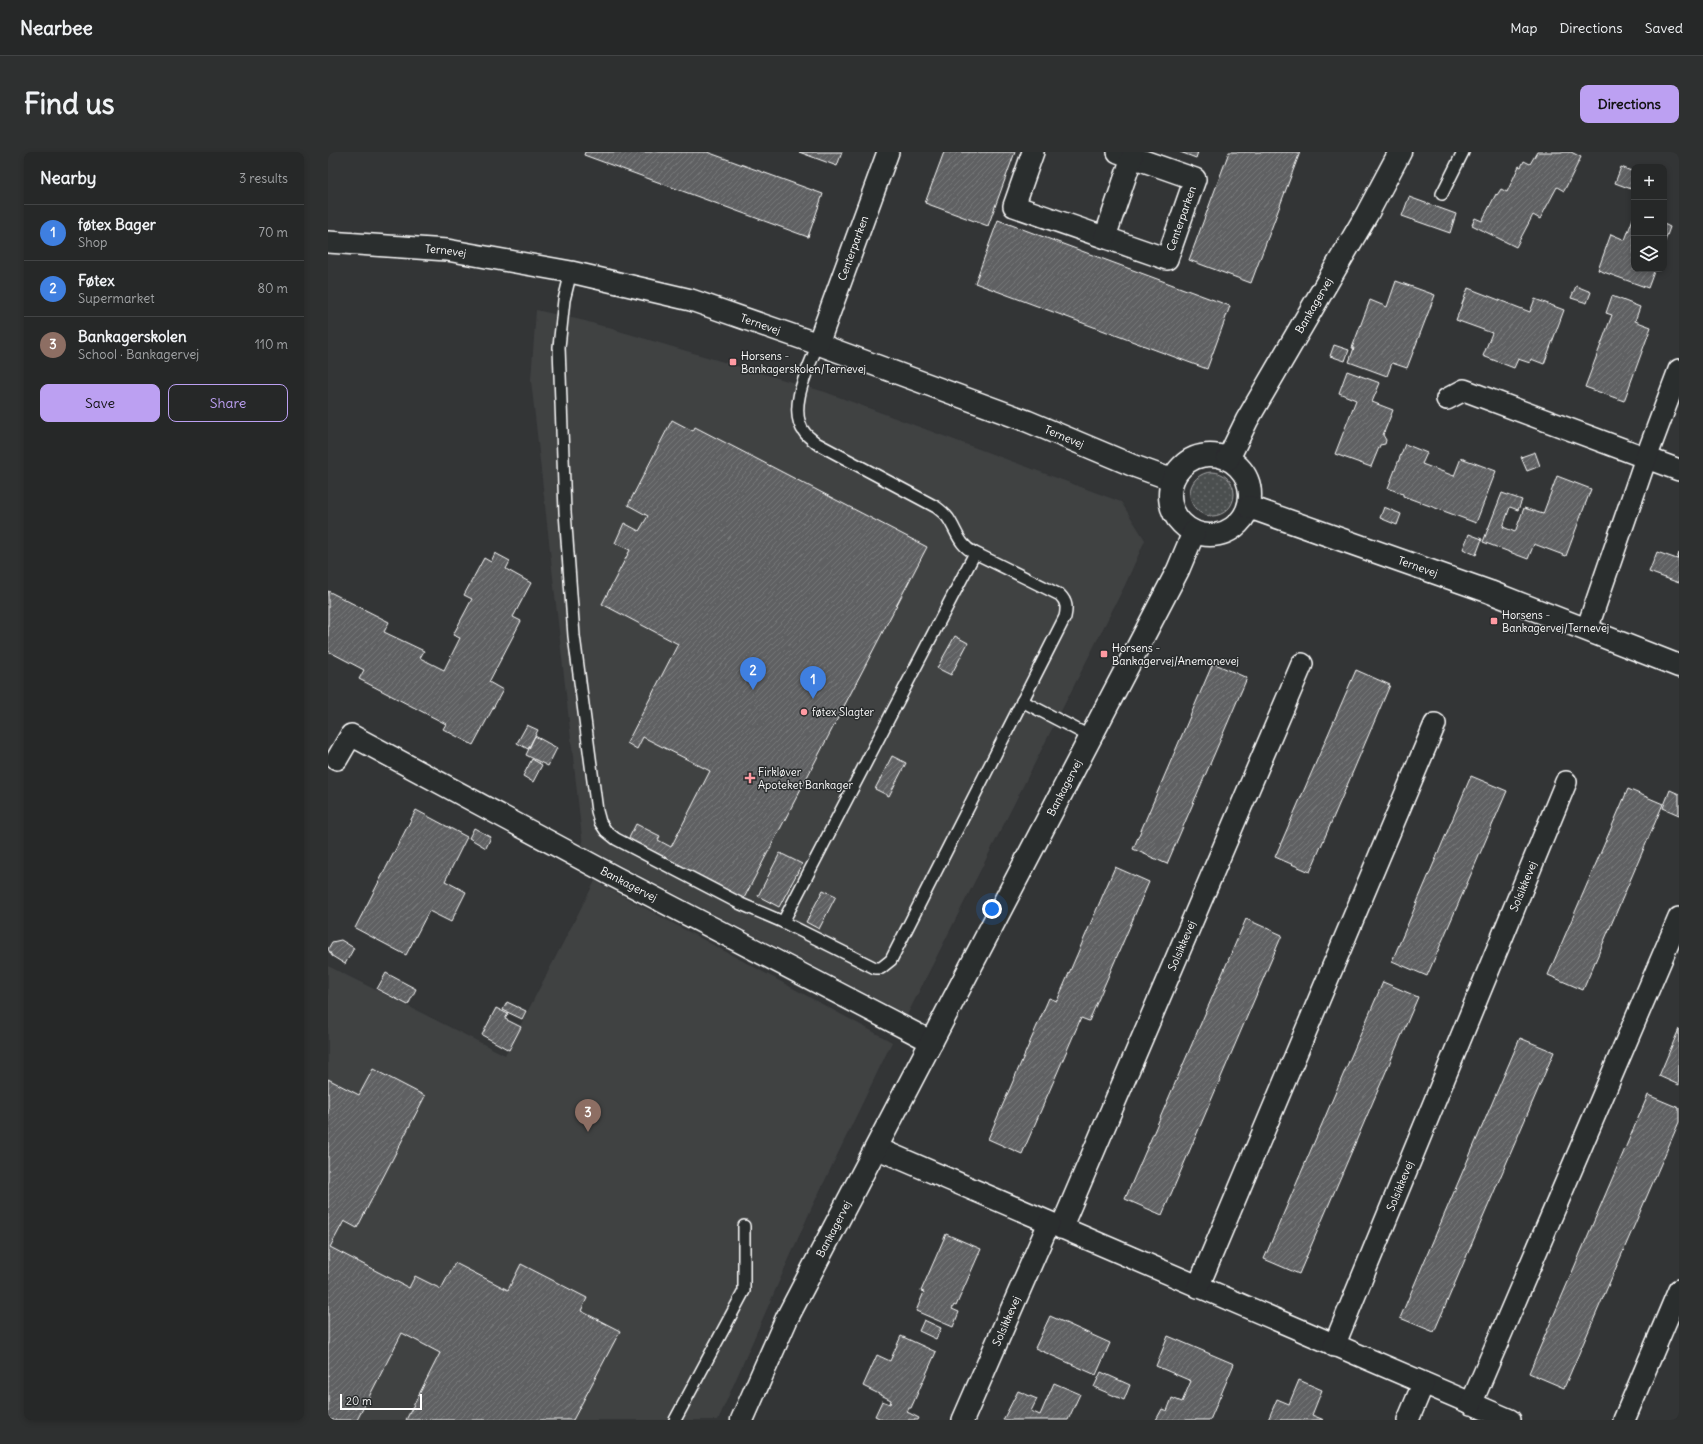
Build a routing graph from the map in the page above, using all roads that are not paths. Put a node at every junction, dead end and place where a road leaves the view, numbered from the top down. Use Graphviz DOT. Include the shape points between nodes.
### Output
graph roads {
  1 [pos="888,152"];
  2 [pos="1033,152"];
  3 [pos="1400,152"];
  4 [pos="1463,152"];
  5 [pos="1125,155"];
  6 [pos="1442,194"];
  7 [pos="1105,237"];
  8 [pos="328,242"];
  9 [pos="572,272"];
  10 [pos="818,344"];
  11 [pos="1679,370"];
  12 [pos="1447,399"];
  13 [pos="1646,458"];
  14 [pos="1228,459"];
  15 [pos="1679,470"];
  16 [pos="1173,480"];
  17 [pos="1249,507"];
  18 [pos="1194,532"];
  19 [pos="974,553"];
  20 [pos="1587,629"];
  21 [pos="1302,664"];
  22 [pos="1679,666"];
  23 [pos="1022,701"];
  24 [pos="1435,724"];
  25 [pos="1091,737"];
  26 [pos="338,759"];
  27 [pos="1566,782"];
  28 [pos="1679,918"];
  29 [pos="783,922"];
  30 [pos="932,1042"];
  31 [pos="876,1148"];
  32 [pos="744,1226"];
  33 [pos="1055,1226"];
  34 [pos="1198,1287"];
  35 [pos="1679,1290"];
  36 [pos="1334,1346"];
  37 [pos="1423,1384"];
  38 [pos="1471,1404"];
  39 [pos="676,1420"];
  40 [pos="742,1420"];
  41 [pos="963,1420"];
  42 [pos="1408,1420"];
  43 [pos="1510,1420"];
  44 [pos="1624,1420"];
  1 -- 10 [label="street, Centerparken"];
  2 -- 7 [label="street, Centerparken" via="1014,206"];
  3 -- 14 [label="street, Bankagervej" via="1367,214 1247,420"];
  4 -- 6 [label="lane"];
  5 -- 7 [label="street, Centerparken"];
  5 -- 7 [label="street, Centerparken" via="1195,179 1167,259"];
  8 -- 9 [label="street, Ternevej" via="447,250"];
  9 -- 10 [label="street, Ternevej" via="691,300"];
  9 -- 29 [label="lane" via="564,300 559,348 565,512 574,636 594,794 600,822 616,839 741,904"];
  10 -- 16 [label="street, Ternevej" via="1027,421"];
  10 -- 19 [label="lane" via="801,386 798,406 799,420 804,432 816,443 936,507 947,517 963,545"];
  11 -- 13 [label="street"];
  12 -- 13 [label="street" via="1464,390"];
  13 -- 15 [label="street"];
  13 -- 20 [label="street"];
  14 -- 16 [label="street" via="1217,455 1193,459 1183,466"];
  14 -- 17 [label="street" via="1240,467 1247,479"];
  16 -- 18 [label="street" via="1171,505 1176,516"];
  17 -- 18 [label="street" via="1243,519 1221,534"];
  17 -- 20 [label="street, Ternevej"];
  18 -- 25 [label="street, Bankagervej" via="1178,570"];
  19 -- 23 [label="lane" via="1060,595 1066,604 1064,617"];
  19 -- 29 [label="lane"];
  20 -- 22 [label="street, Ternevej"];
  21 -- 33 [label="street, Solsikkevej"];
  23 -- 25 [label="lane"];
  23 -- 29 [label="lane" via="891,960 886,965 875,968"];
  24 -- 34 [label="street"];
  25 -- 30 [label="street, Bankagervej"];
  26 -- 30 [label="street, Bankagervej" via="351,735 615,877"];
  27 -- 36 [label="street, Solsikkevej"];
  28 -- 38 [label="street"];
  30 -- 31 [label="street, Bankagervej"];
  31 -- 33 [label="street"];
  31 -- 40 [label="street, Bankagervej" via="787,1318"];
  32 -- 39 [label="lane" via="744,1291"];
  33 -- 34 [label="street"];
  33 -- 41 [label="street, Solsikkevej"];
  34 -- 36 [label="street"];
  35 -- 44 [label="street"];
  36 -- 37 [label="street"];
  37 -- 38 [label="street"];
  37 -- 42 [label="street"];
  38 -- 43 [label="street"];
}
